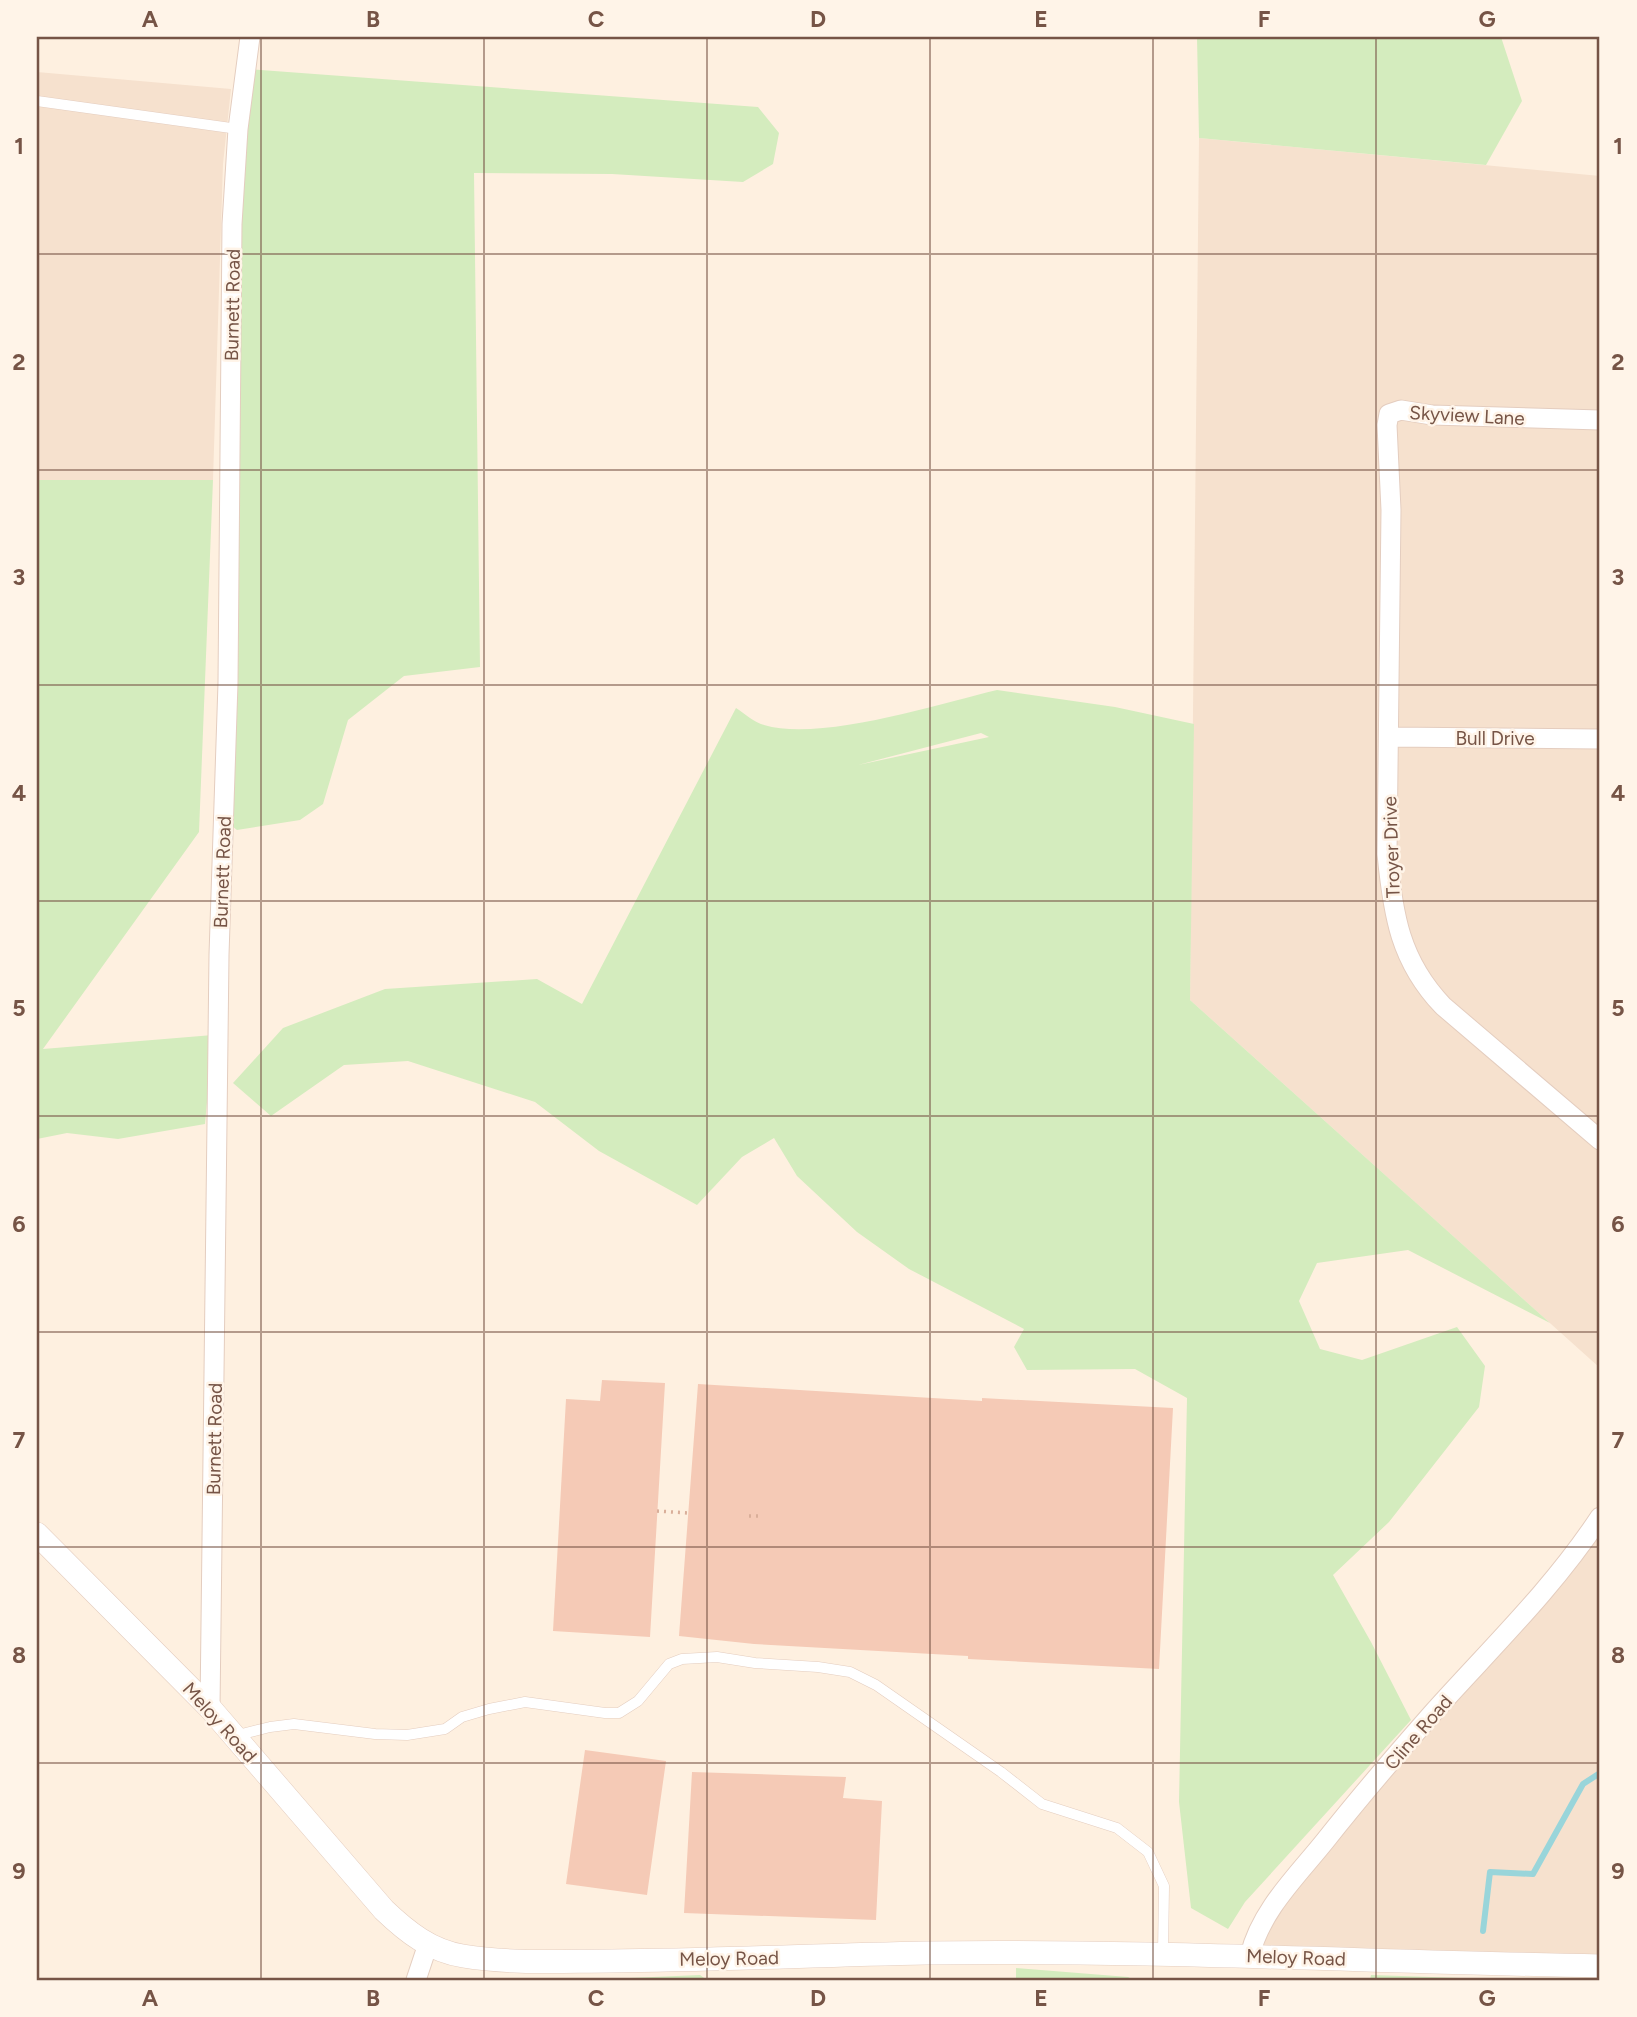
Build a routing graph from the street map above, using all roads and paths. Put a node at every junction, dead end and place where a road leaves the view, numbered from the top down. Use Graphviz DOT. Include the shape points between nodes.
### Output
graph roads {
  1 [pos="250,37"];
  2 [pos="37,101"];
  3 [pos="238,129"];
  4 [pos="1600,420"];
  5 [pos="1391,510"];
  6 [pos="1390,737"];
  7 [pos="1600,739"];
  8 [pos="1600,1140"];
  9 [pos="657,1511"];
  10 [pos="688,1513"];
  11 [pos="749,1516"];
  12 [pos="761,1516"];
  13 [pos="1600,1517"];
  14 [pos="37,1534"];
  15 [pos="210,1708"];
  16 [pos="233,1736"];
  17 [pos="428,1944"];
  18 [pos="1163,1955"];
  19 [pos="1250,1955"];
  20 [pos="1600,1966"];
  21 [pos="416,1980"];
  1 -- 3 [label="street, Burnett Road"];
  2 -- 3 [label="lane"];
  3 -- 15 [label="street, Burnett Road" via="232,224 228,683 219,955"];
  4 -- 5 [label="street, Skyview Lane" via="1401,410 1390,414"];
  5 -- 6 [label="street, Troyer Drive"];
  6 -- 7 [label="street, Bull Drive"];
  6 -- 8 [label="street, Troyer Drive" via="1387,855 1391,899 1405,950 1443,1006"];
  9 -- 10 [label="path"];
  11 -- 12 [label="path"];
  13 -- 19 [label="street, Cline Road" via="1546,1590 1432,1714 1325,1841 1260,1925"];
  14 -- 15 [label="street, Meloy Road"];
  15 -- 16 [label="street, Meloy Road"];
  16 -- 17 [label="street, Meloy Road" via="384,1910"];
  16 -- 18 [label="lane" via="294,1724 407,1735 445,1729 463,1717 525,1702 619,1713 638,1701 669,1664 682,1659 717,1657 850,1672 885,1691 1042,1804 1117,1828 1148,1852 1164,1886"];
  17 -- 18 [label="street, Meloy Road" via="479,1958 565,1961 929,1953"];
  17 -- 21 [label="street"];
  18 -- 19 [label="street, Meloy Road"];
  19 -- 20 [label="street, Meloy Road"];
}
